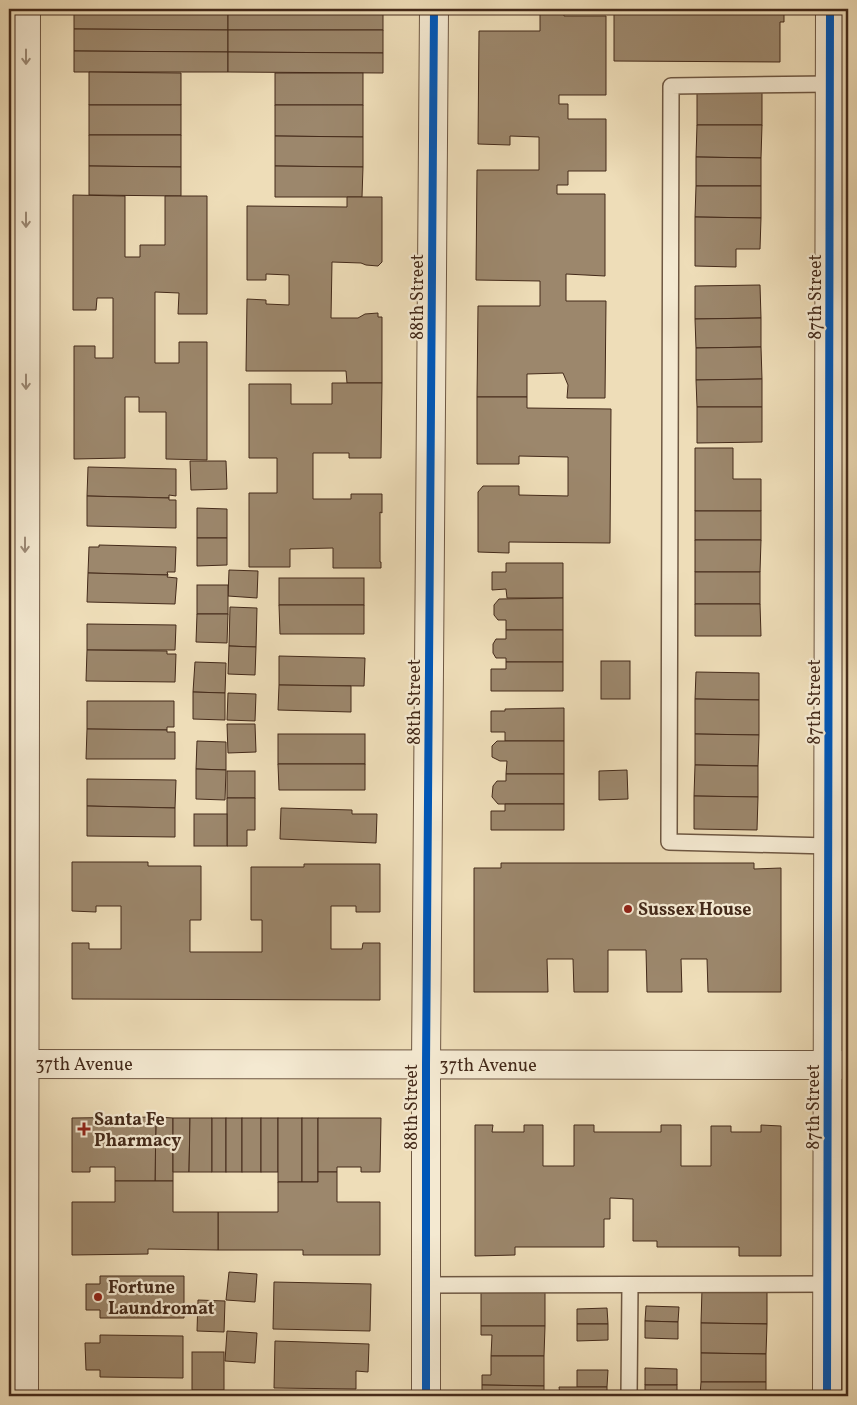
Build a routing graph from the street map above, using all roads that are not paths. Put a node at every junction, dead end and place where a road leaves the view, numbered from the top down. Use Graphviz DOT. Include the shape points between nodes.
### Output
graph roads {
  1 [pos="26,9"];
  2 [pos="434,9"];
  3 [pos="830,9"];
  4 [pos="830,84"];
  5 [pos="829,846"];
  6 [pos="17,1064"];
  7 [pos="426,1065"];
  8 [pos="838,1065"];
  9 [pos="828,1284"];
  10 [pos="426,1285"];
  11 [pos="630,1285"];
  12 [pos="24,1396"];
  13 [pos="426,1396"];
  14 [pos="629,1396"];
  15 [pos="827,1396"];
  1 -- 6 [label="street, one-way"];
  2 -- 7 [label="street, 88th Street"];
  3 -- 4 [label="street, 87th Street"];
  4 -- 5 [label="street, 87th Street"];
  4 -- 5 [label="lane" via="671,86 669,842"];
  5 -- 8 [label="street, 87th Street"];
  6 -- 7 [label="street, 37th Avenue"];
  6 -- 12 [label="street"];
  7 -- 8 [label="street, 37th Avenue"];
  7 -- 10 [label="street, 88th Street"];
  8 -- 9 [label="street, 87th Street"];
  9 -- 11 [label="lane"];
  9 -- 15 [label="street, 87th Street"];
  10 -- 11 [label="lane"];
  10 -- 13 [label="street, 88th Street"];
  11 -- 14 [label="lane"];
}
